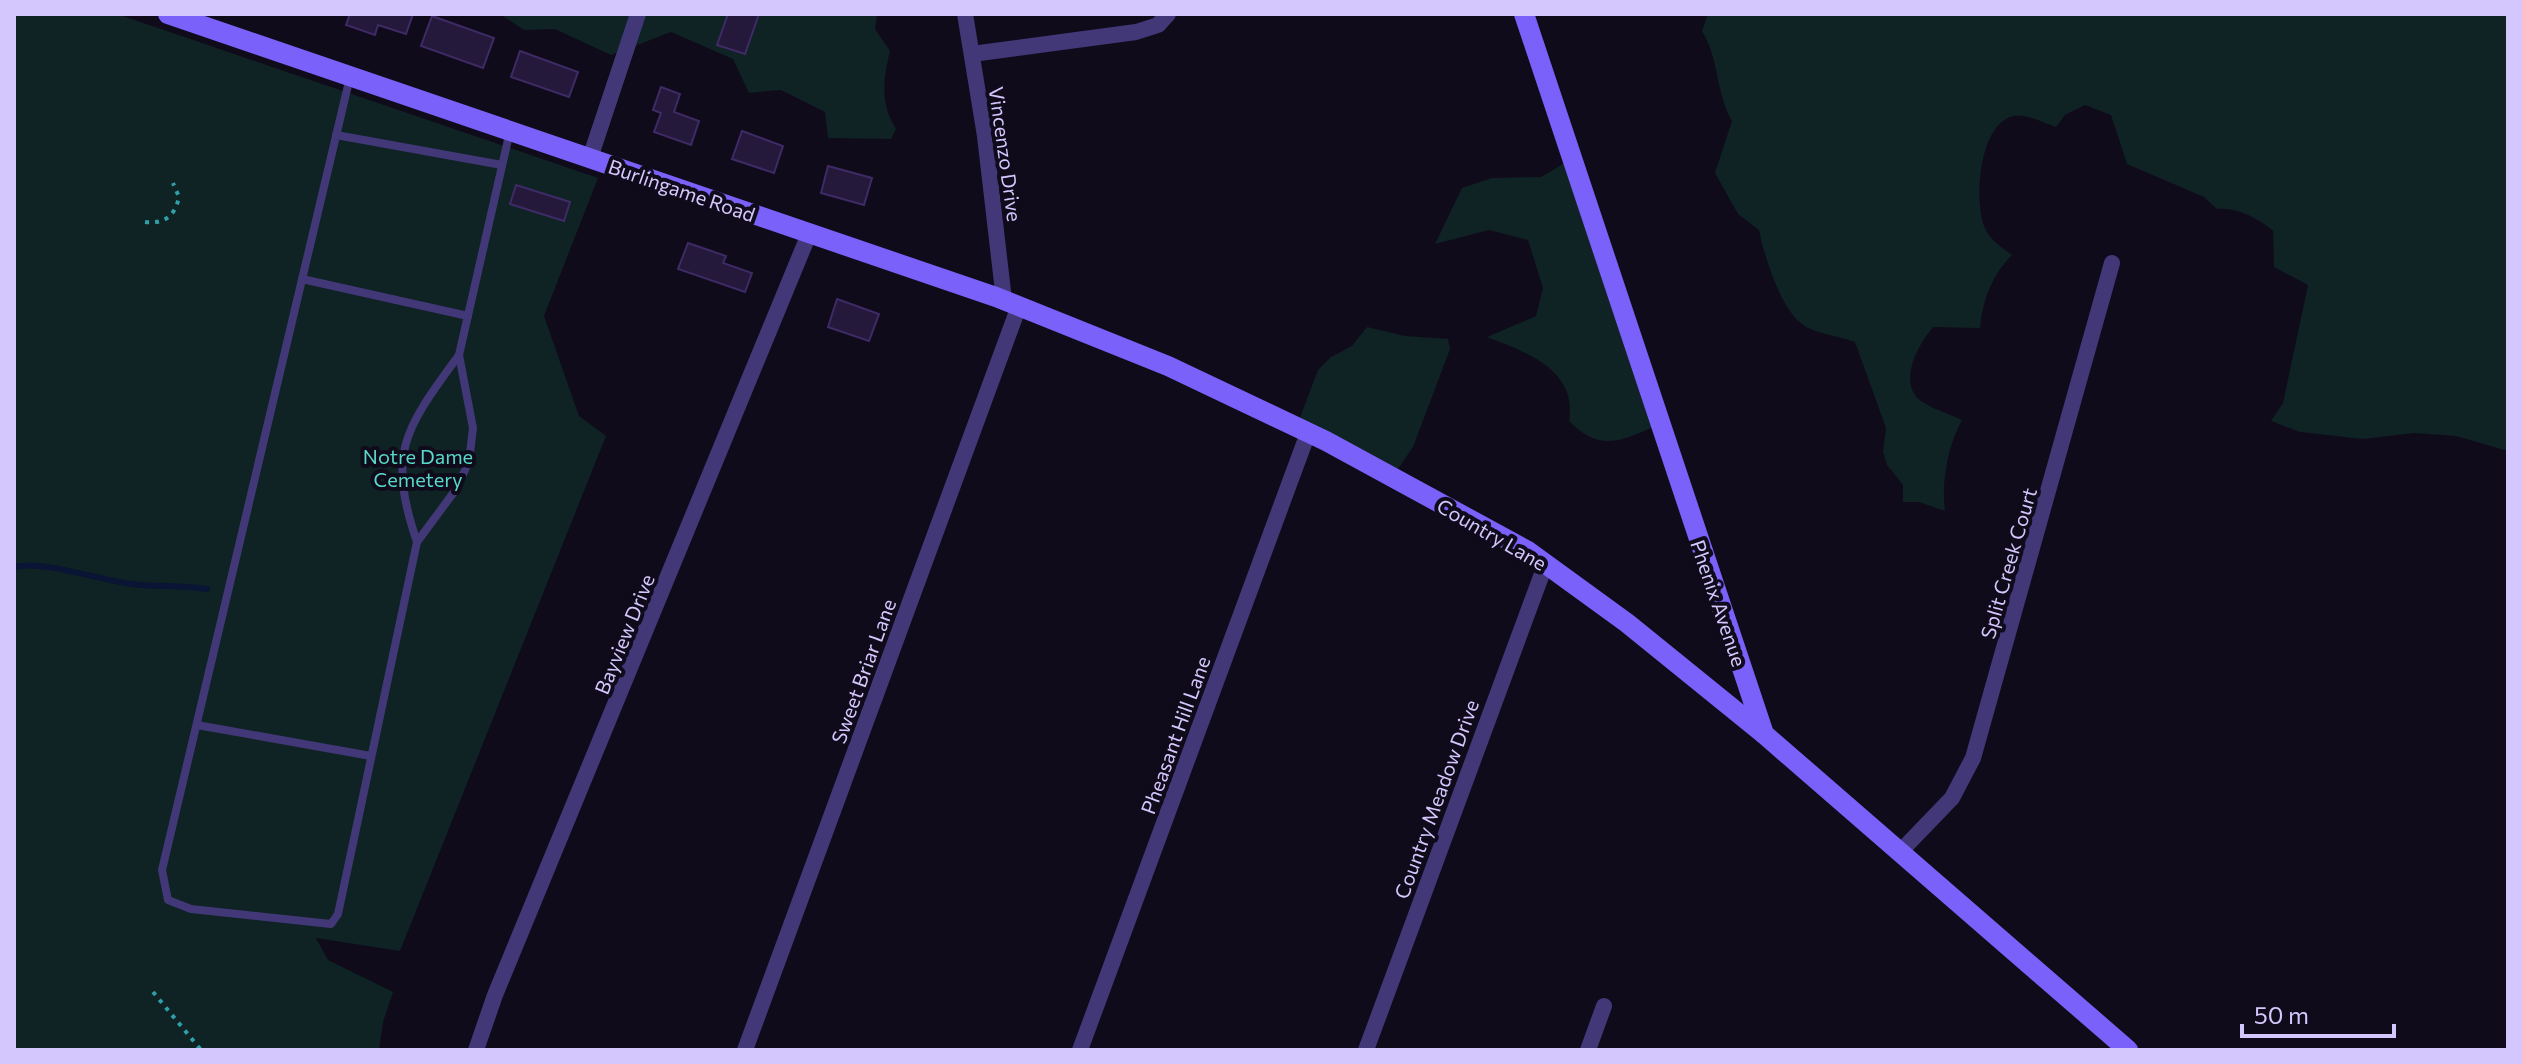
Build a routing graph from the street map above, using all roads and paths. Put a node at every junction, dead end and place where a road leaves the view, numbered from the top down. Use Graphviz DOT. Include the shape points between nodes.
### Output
graph roads {
  1 [pos="168,14"];
  2 [pos="638,14"];
  3 [pos="965,14"];
  4 [pos="1168,14"];
  5 [pos="1524,14"];
  6 [pos="972,54"];
  7 [pos="350,76"];
  8 [pos="510,131"];
  9 [pos="336,135"];
  10 [pos="590,158"];
  11 [pos="502,165"];
  12 [pos="173,183"];
  13 [pos="145,222"];
  14 [pos="809,234"];
  15 [pos="2112,263"];
  16 [pos="302,279"];
  17 [pos="1012,303"];
  18 [pos="468,316"];
  19 [pos="459,355"];
  20 [pos="1192,378"];
  21 [pos="1308,433"];
  22 [pos="417,542"];
  23 [pos="1546,563"];
  24 [pos="197,725"];
  25 [pos="1764,734"];
  26 [pos="371,756"];
  27 [pos="1900,852"];
  28 [pos="153,992"];
  29 [pos="1604,1006"];
  30 [pos="201,1050"];
  31 [pos="476,1050"];
  32 [pos="745,1050"];
  33 [pos="1080,1050"];
  34 [pos="1366,1050"];
  35 [pos="1588,1050"];
  36 [pos="2128,1050"];
  1 -- 7 [label="street, Burlingame Road"];
  2 -- 10 [label="street"];
  3 -- 6 [label="street, Vincenzo Drive"];
  4 -- 6 [label="street" via="1158,25 1136,32"];
  5 -- 25 [label="street, Phenix Avenue"];
  6 -- 17 [label="street, Vincenzo Drive"];
  7 -- 8 [label="street, Burlingame Road"];
  7 -- 9 [label="lane"];
  8 -- 10 [label="street, Burlingame Road"];
  8 -- 11 [label="lane"];
  9 -- 11 [label="lane"];
  9 -- 16 [label="lane"];
  10 -- 14 [label="street, Burlingame Road"];
  11 -- 18 [label="lane"];
  12 -- 13 [label="path" via="179,197 172,214 161,222"];
  14 -- 17 [label="street, Burlingame Road"];
  14 -- 31 [label="street, Bayview Drive"];
  15 -- 27 [label="street, Split Creek Court" via="1973,758 1952,798"];
  16 -- 18 [label="lane"];
  16 -- 24 [label="lane"];
  17 -- 20 [label="street, Burlingame Road"];
  17 -- 32 [label="street, Sweet Briar Lane"];
  18 -- 19 [label="lane"];
  19 -- 22 [label="lane" via="473,428 469,461 457,488"];
  19 -- 22 [label="lane" via="411,426 401,454 402,490"];
  20 -- 21 [label="street, Country Lane"];
  21 -- 23 [label="street, Country Lane"];
  21 -- 33 [label="street, Pheasant Hill Lane"];
  22 -- 26 [label="lane"];
  23 -- 25 [label="street, Country Lane"];
  23 -- 34 [label="street, Country Meadow Drive"];
  24 -- 26 [label="lane"];
  24 -- 26 [label="lane" via="162,870 168,900 191,909 331,924 338,914"];
  25 -- 27 [label="street"];
  27 -- 36 [label="street"];
  28 -- 30 [label="path"];
  29 -- 35 [label="street"];
}
